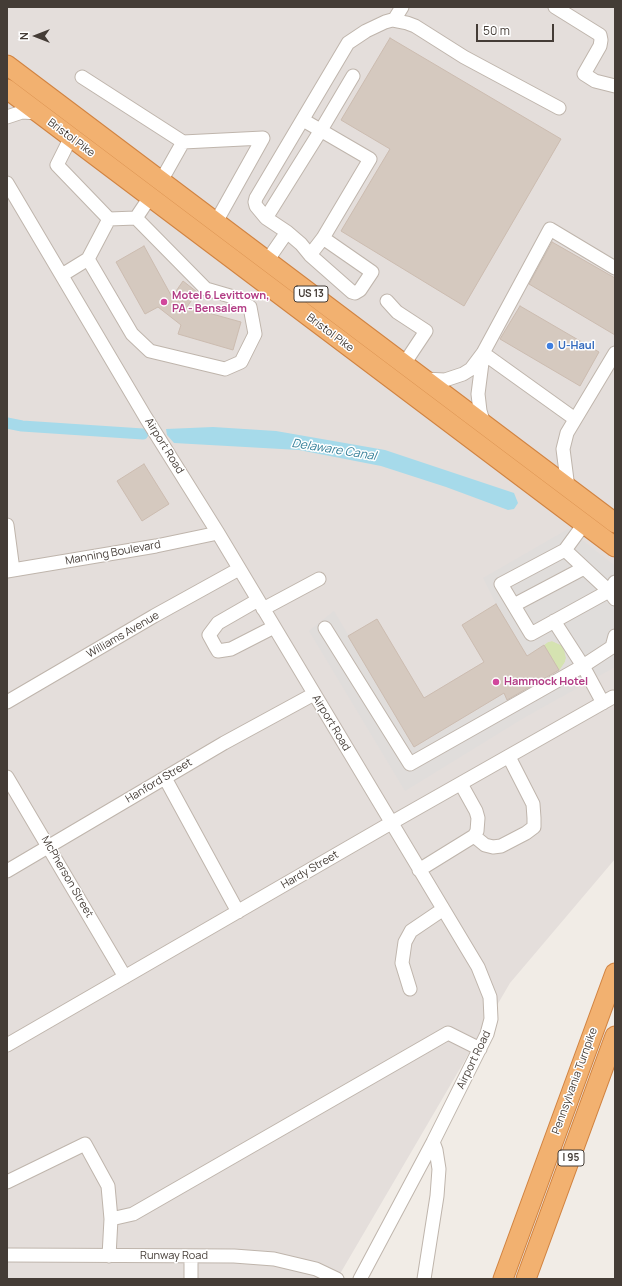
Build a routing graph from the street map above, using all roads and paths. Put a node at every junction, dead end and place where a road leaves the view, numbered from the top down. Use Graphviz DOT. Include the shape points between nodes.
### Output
graph roads {
  1 [pos="402,7"];
  2 [pos="555,7"];
  3 [pos="394,20"];
  4 [pos="7,65"];
  5 [pos="353,76"];
  6 [pos="82,77"];
  7 [pos="615,86"];
  8 [pos="7,89"];
  9 [pos="559,108"];
  10 [pos="38,112"];
  11 [pos="7,117"];
  12 [pos="303,120"];
  13 [pos="321,130"];
  14 [pos="71,137"];
  15 [pos="183,142"];
  16 [pos="161,181"];
  17 [pos="7,182"];
  18 [pos="150,197"];
  19 [pos="136,218"];
  20 [pos="266,218"];
  21 [pos="109,219"];
  22 [pos="216,222"];
  23 [pos="287,232"];
  24 [pos="323,238"];
  25 [pos="310,255"];
  26 [pos="88,259"];
  27 [pos="267,261"];
  28 [pos="615,268"];
  29 [pos="62,275"];
  30 [pos="387,301"];
  31 [pos="483,353"];
  32 [pos="615,353"];
  33 [pos="404,364"];
  34 [pos="424,379"];
  35 [pos="575,419"];
  36 [pos="484,424"];
  37 [pos="568,488"];
  38 [pos="615,523"];
  39 [pos="584,524"];
  40 [pos="7,525"];
  41 [pos="218,532"];
  42 [pos="615,547"];
  43 [pos="565,550"];
  44 [pos="584,568"];
  45 [pos="239,569"];
  46 [pos="10,570"];
  47 [pos="319,579"];
  48 [pos="613,591"];
  49 [pos="260,604"];
  50 [pos="514,605"];
  51 [pos="554,621"];
  52 [pos="274,627"];
  53 [pos="325,628"];
  54 [pos="615,636"];
  55 [pos="583,666"];
  56 [pos="314,694"];
  57 [pos="7,702"];
  58 [pos="508,757"];
  59 [pos="7,777"];
  60 [pos="165,778"];
  61 [pos="461,784"];
  62 [pos="391,823"];
  63 [pos="474,836"];
  64 [pos="49,846"];
  65 [pos="418,870"];
  66 [pos="7,871"];
  67 [pos="442,910"];
  68 [pos="238,912"];
  69 [pos="615,973"];
  70 [pos="125,977"];
  71 [pos="410,989"];
  72 [pos="615,1036"];
  73 [pos="7,1044"];
  74 [pos="480,1049"];
  75 [pos="433,1142"];
  76 [pos="7,1182"];
  77 [pos="110,1219"];
  78 [pos="7,1255"];
  79 [pos="109,1256"];
  80 [pos="191,1256"];
  81 [pos="191,1279"];
  82 [pos="336,1279"];
  83 [pos="360,1279"];
  84 [pos="424,1279"];
  85 [pos="503,1279"];
  86 [pos="526,1279"];
  1 -- 3 [label="street"];
  2 -- 7 [label="street" via="600,35 600,46 584,74 595,81"];
  3 -- 9 [label="street" via="415,26 464,57"];
  3 -- 12 [label="street" via="366,31 348,43"];
  4 -- 16 [label="highway, Bristol Pike / US 13"];
  5 -- 13 [label="street"];
  6 -- 15 [label="street"];
  8 -- 10 [label="highway, Bristol Pike / US 13"];
  10 -- 11 [label="street" via="22,112"];
  10 -- 14 [label="highway, Bristol Pike / US 13"];
  12 -- 13 [label="street"];
  12 -- 20 [label="street" via="256,198 256,206"];
  13 -- 20 [label="street"];
  13 -- 24 [label="street" via="370,159"];
  14 -- 18 [label="highway, Bristol Pike / US 13"];
  14 -- 21 [label="street" via="57,165"];
  15 -- 16 [label="street"];
  15 -- 22 [label="street" via="263,138"];
  16 -- 22 [label="highway, Bristol Pike / US 13"];
  17 -- 29 [label="street, Airport Road"];
  18 -- 19 [label="street"];
  18 -- 39 [label="highway, Bristol Pike / US 13"];
  19 -- 21 [label="street"];
  19 -- 26 [label="street" via="206,289 230,296 250,307 255,334 241,362 225,369 150,351 132,334"];
  20 -- 23 [label="street"];
  21 -- 26 [label="street"];
  22 -- 27 [label="highway, Bristol Pike / US 13"];
  23 -- 25 [label="street"];
  23 -- 27 [label="street"];
  24 -- 25 [label="street"];
  24 -- 25 [label="street" via="372,272 360,290 352,292"];
  26 -- 29 [label="street"];
  27 -- 33 [label="highway, Bristol Pike / US 13"];
  28 -- 31 [label="street" via="550,230"];
  29 -- 41 [label="street, Airport Road" via="146,418"];
  30 -- 33 [label="street" via="397,312 426,331"];
  31 -- 34 [label="street" via="463,374 445,380"];
  31 -- 35 [label="street"];
  31 -- 36 [label="street" via="478,394"];
  32 -- 35 [label="street"];
  33 -- 34 [label="highway, Bristol Pike / US 13"];
  34 -- 36 [label="highway, Bristol Pike / US 13"];
  35 -- 37 [label="street" via="564,450"];
  36 -- 37 [label="highway, Bristol Pike / US 13"];
  37 -- 38 [label="highway, Bristol Pike / US 13"];
  39 -- 42 [label="highway, Bristol Pike / US 13"];
  39 -- 43 [label="street"];
  40 -- 46 [label="street"];
  41 -- 45 [label="street, Airport Road"];
  41 -- 46 [label="street, Manning Boulevard" via="156,546"];
  43 -- 44 [label="street"];
  43 -- 50 [label="street" via="501,584"];
  44 -- 48 [label="street"];
  44 -- 50 [label="street"];
  45 -- 49 [label="street, Airport Road"];
  45 -- 57 [label="street, Williams Avenue"];
  47 -- 49 [label="street"];
  48 -- 51 [label="street"];
  49 -- 52 [label="street, Airport Road"];
  49 -- 52 [label="street" via="218,624 209,635 218,651 231,650"];
  50 -- 51 [label="street" via="531,634"];
  51 -- 55 [label="street"];
  52 -- 56 [label="street, Airport Road"];
  53 -- 55 [label="street" via="410,764"];
  54 -- 55 [label="street" via="612,647"];
  55 -- 58 [label="street, Hardy Street" via="608,700"];
  56 -- 60 [label="street, Hanford Street"];
  56 -- 62 [label="street, Airport Road"];
  58 -- 61 [label="street, Hardy Street"];
  58 -- 63 [label="street" via="533,804 534,827 501,846 485,845"];
  59 -- 64 [label="street, McPherson Street"];
  60 -- 64 [label="street, Hanford Street"];
  60 -- 68 [label="street"];
  61 -- 62 [label="street, Hardy Street"];
  61 -- 63 [label="street" via="478,818"];
  62 -- 65 [label="street, Airport Road"];
  62 -- 68 [label="street, Hardy Street"];
  63 -- 65 [label="street"];
  64 -- 66 [label="street, Hanford Street"];
  64 -- 70 [label="street, McPherson Street"];
  65 -- 67 [label="street, Airport Road"];
  67 -- 71 [label="street" via="411,931 405,942 402,963"];
  67 -- 74 [label="street, Airport Road" via="478,967 490,997 490,1028"];
  68 -- 70 [label="street, Hardy Street"];
  69 -- 85 [label="highway, Pennsylvania Turnpike / I 95"];
  70 -- 73 [label="street, Hardy Street"];
  72 -- 86 [label="highway, Pennsylvania Turnpike / I 95"];
  74 -- 75 [label="street, Airport Road"];
  74 -- 77 [label="street" via="448,1033 133,1214"];
  75 -- 83 [label="street, Airport Road"];
  75 -- 84 [label="street" via="439,1169"];
  76 -- 77 [label="street" via="85,1144 108,1186"];
  77 -- 79 [label="street"];
  78 -- 79 [label="street, Runway Road"];
  79 -- 80 [label="street, Runway Road"];
  80 -- 81 [label="street"];
  80 -- 82 [label="street, Runway Road" via="274,1259 316,1269"];
}
